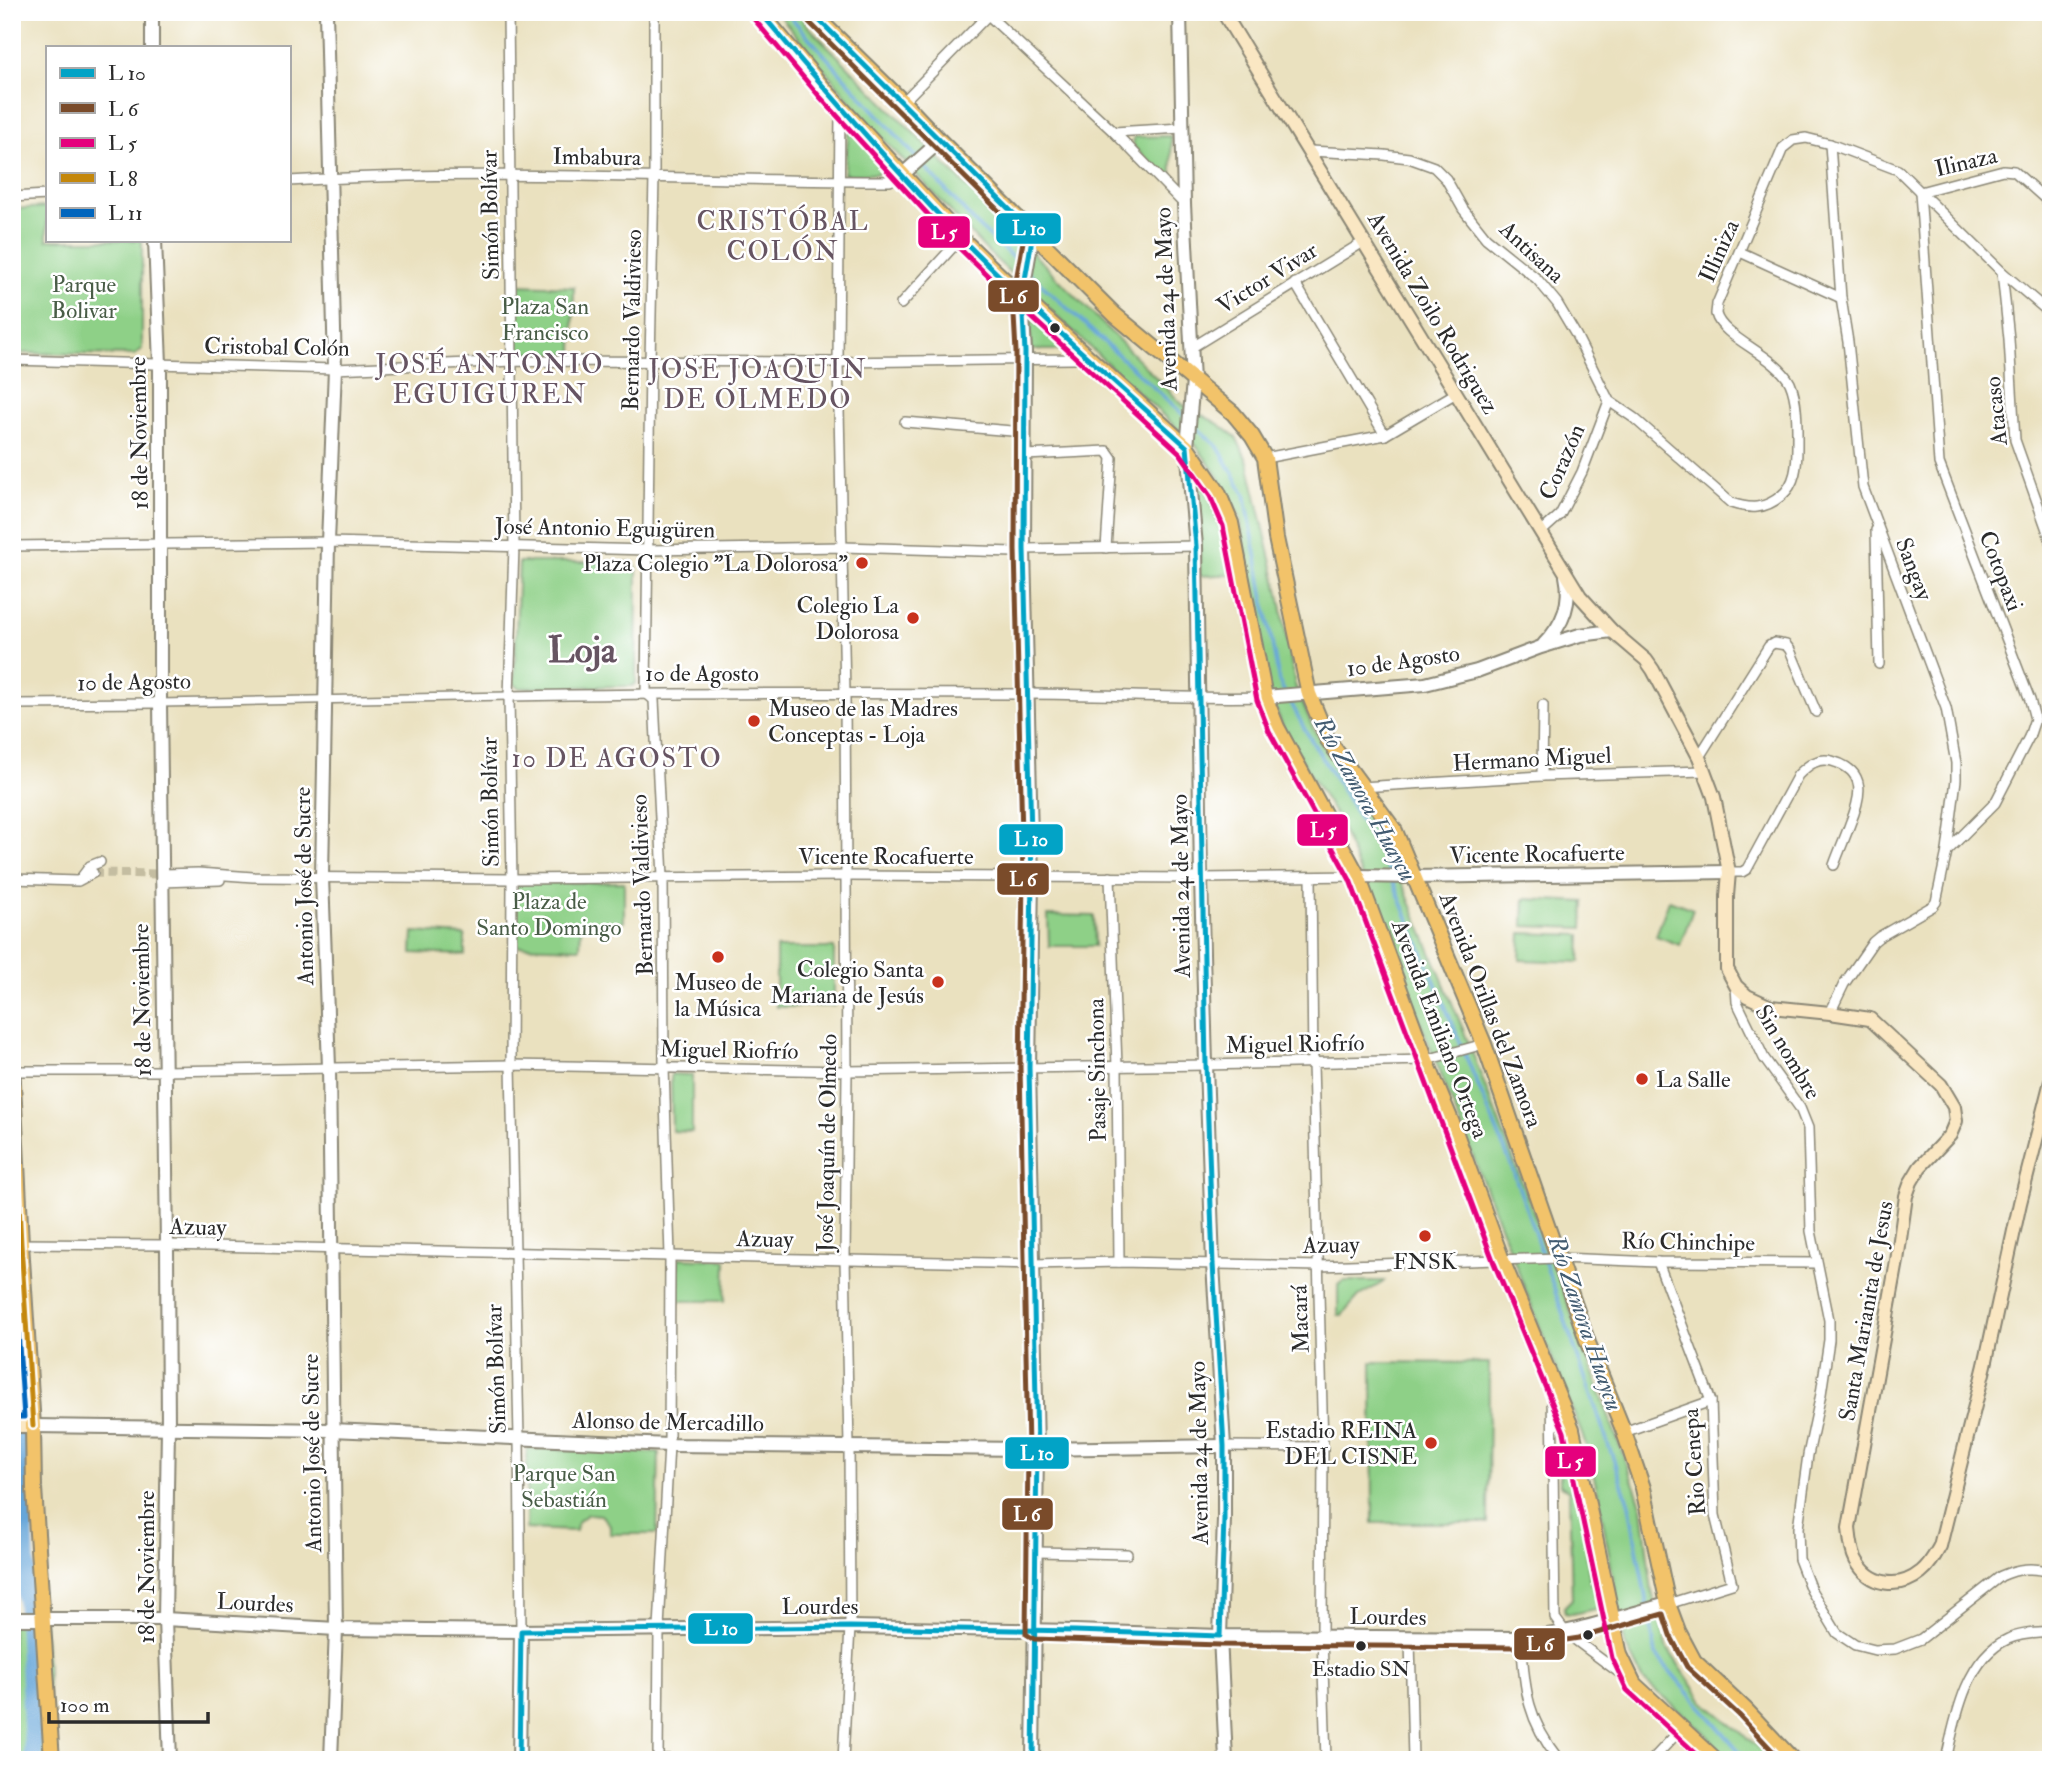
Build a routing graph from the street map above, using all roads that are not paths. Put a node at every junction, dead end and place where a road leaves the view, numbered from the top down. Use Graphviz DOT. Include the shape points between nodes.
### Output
graph roads {
  1 [pos="152,12"];
  2 [pos="326,12"];
  3 [pos="508,12"];
  4 [pos="654,12"];
  5 [pos="760,12"];
  6 [pos="811,12"];
  7 [pos="1180,12"];
  8 [pos="1223,12"];
  9 [pos="987,14"];
  10 [pos="152,46"];
  11 [pos="903,102"];
  12 [pos="840,107"];
  13 [pos="1182,128"];
  14 [pos="1114,132"];
  15 [pos="940,141"];
  16 [pos="1830,144"];
  17 [pos="1310,151"];
  18 [pos="902,175"];
  19 [pos="510,176"];
  20 [pos="654,177"];
  21 [pos="329,178"];
  22 [pos="290,181"];
  23 [pos="839,181"];
  24 [pos="1920,192"];
  25 [pos="46,195"];
  26 [pos="12,197"];
  27 [pos="1184,204"];
  28 [pos="2051,204"];
  29 [pos="961,238"];
  30 [pos="1032,239"];
  31 [pos="1364,241"];
  32 [pos="155,242"];
  33 [pos="1740,252"];
  34 [pos="2002,272"];
  35 [pos="1295,283"];
  36 [pos="1023,292"];
  37 [pos="1841,298"];
  38 [pos="901,304"];
  39 [pos="2051,314"];
  40 [pos="1191,348"];
  41 [pos="1086,354"];
  42 [pos="12,360"];
  43 [pos="650,360"];
  44 [pos="1025,360"];
  45 [pos="513,361"];
  46 [pos="838,362"];
  47 [pos="160,364"];
  48 [pos="335,369"];
  49 [pos="1193,381"];
  50 [pos="1456,393"];
  51 [pos="1609,401"];
  52 [pos="905,422"];
  53 [pos="1024,432"];
  54 [pos="1385,435"];
  55 [pos="1187,447"];
  56 [pos="1025,455"];
  57 [pos="1265,458"];
  58 [pos="1749,508"];
  59 [pos="1875,521"];
  60 [pos="1541,532"];
  61 [pos="2051,541"];
  62 [pos="328,542"];
  63 [pos="161,544"];
  64 [pos="1196,546"];
  65 [pos="12,547"];
  66 [pos="514,547"];
  67 [pos="843,547"];
  68 [pos="1106,548"];
  69 [pos="1024,549"];
  70 [pos="649,550"];
  71 [pos="1565,572"];
  72 [pos="1612,631"];
  73 [pos="1541,647"];
  74 [pos="1879,664"];
  75 [pos="646,693"];
  76 [pos="845,694"];
  77 [pos="1028,694"];
  78 [pos="1309,694"];
  79 [pos="509,696"];
  80 [pos="1265,697"];
  81 [pos="325,698"];
  82 [pos="1199,698"];
  83 [pos="160,703"];
  84 [pos="12,704"];
  85 [pos="1543,705"];
  86 [pos="1816,712"];
  87 [pos="1699,757"];
  88 [pos="1704,771"];
  89 [pos="1542,776"];
  90 [pos="1361,787"];
  91 [pos="1947,850"];
  92 [pos="100,862"];
  93 [pos="1834,865"];
  94 [pos="1729,872"];
  95 [pos="93,873"];
  96 [pos="845,876"];
  97 [pos="1358,876"];
  98 [pos="322,877"];
  99 [pos="663,877"];
  100 [pos="1110,877"];
  101 [pos="1311,877"];
  102 [pos="1414,877"];
  103 [pos="162,878"];
  104 [pos="1032,878"];
  105 [pos="1201,878"];
  106 [pos="12,879"];
  107 [pos="512,879"];
  108 [pos="78,881"];
  109 [pos="1736,986"];
  110 [pos="1830,1013"];
  111 [pos="1480,1045"];
  112 [pos="1431,1059"];
  113 [pos="12,1062"];
  114 [pos="1313,1063"];
  115 [pos="511,1065"];
  116 [pos="1206,1065"];
  117 [pos="1117,1066"];
  118 [pos="1029,1067"];
  119 [pos="329,1068"];
  120 [pos="664,1068"];
  121 [pos="13,1071"];
  122 [pos="164,1071"];
  123 [pos="847,1071"];
  124 [pos="2051,1081"];
  125 [pos="17,1244"];
  126 [pos="167,1245"];
  127 [pos="331,1249"];
  128 [pos="514,1252"];
  129 [pos="670,1256"];
  130 [pos="845,1259"];
  131 [pos="1505,1259"];
  132 [pos="1554,1259"];
  133 [pos="1119,1262"];
  134 [pos="1658,1262"];
  135 [pos="1816,1263"];
  136 [pos="1032,1264"];
  137 [pos="1213,1264"];
  138 [pos="1319,1266"];
  139 [pos="1552,1381"];
  140 [pos="1711,1401"];
  141 [pos="23,1426"];
  142 [pos="168,1428"];
  143 [pos="332,1430"];
  144 [pos="1624,1432"];
  145 [pos="519,1439"];
  146 [pos="669,1445"];
  147 [pos="849,1446"];
  148 [pos="1224,1446"];
  149 [pos="1323,1447"];
  150 [pos="1037,1449"];
  151 [pos="1037,1552"];
  152 [pos="1126,1555"];
  153 [pos="2051,1572"];
  154 [pos="1664,1605"];
  155 [pos="1618,1617"];
  156 [pos="12,1619"];
  157 [pos="165,1619"];
  158 [pos="38,1620"];
  159 [pos="850,1627"];
  160 [pos="659,1628"];
  161 [pos="336,1629"];
  162 [pos="1034,1630"];
  163 [pos="521,1631"];
  164 [pos="2051,1632"];
  165 [pos="1566,1633"];
  166 [pos="1220,1636"];
  167 [pos="1322,1637"];
  168 [pos="1521,1638"];
  169 [pos="1410,1639"];
  170 [pos="1634,1684"];
  171 [pos="1682,1728"];
  172 [pos="658,1759"];
  173 [pos="52,1760"];
  174 [pos="170,1760"];
  175 [pos="331,1760"];
  176 [pos="519,1760"];
  177 [pos="695,1760"];
  178 [pos="843,1760"];
  179 [pos="1033,1760"];
  180 [pos="1226,1760"];
  181 [pos="1326,1760"];
  182 [pos="1413,1760"];
  183 [pos="1559,1760"];
  184 [pos="1652,1760"];
  185 [pos="1716,1760"];
  186 [pos="1793,1760"];
  187 [pos="1946,1760"];
  1 -- 10 [label="street"];
  2 -- 21 [label="street, Antonio José de Sucre"];
  3 -- 19 [label="street, Simón Bolívar"];
  4 -- 20 [label="street, Bernardo Valdivieso"];
  5 -- 12 [label="main road, Avenida Emiliano Ortega"];
  6 -- 11 [label="main road, Avenida Orillas del Zamora"];
  7 -- 13 [label="street, Avenida 24 de Mayo"];
  8 -- 17 [label="main road, Avenida Zoilo Rodriguez"];
  9 -- 11 [label="street"];
  9 -- 14 [label="street"];
  11 -- 15 [label="main road, Avenida Orillas del Zamora"];
  12 -- 18 [label="main road, Avenida Emiliano Ortega"];
  12 -- 23 [label="street, José Joaquín de Olmedo"];
  13 -- 14 [label="street"];
  13 -- 27 [label="street, Avenida 24 de Mayo"];
  14 -- 27 [label="street"];
  15 -- 18 [label="street"];
  15 -- 30 [label="main road, Avenida Orillas del Zamora"];
  16 -- 24 [label="street, Illiniza" via="1898,170"];
  16 -- 33 [label="street, Illiniza" via="1806,138 1783,148"];
  16 -- 37 [label="street, Sangay"];
  17 -- 31 [label="main road, Avenida Zoilo Rodriguez"];
  17 -- 51 [label="street, Antisana" via="1409,158 1434,167 1486,237 1537,279 1557,303"];
  18 -- 23 [label="street, Imbabura" via="890,181"];
  18 -- 29 [label="main road, Avenida Emiliano Ortega"];
  19 -- 20 [label="street, Imbabura"];
  19 -- 21 [label="street, Imbabura"];
  19 -- 45 [label="street, Simón Bolívar"];
  20 -- 23 [label="street, Imbabura"];
  20 -- 43 [label="street, Bernardo Valdivieso"];
  21 -- 22 [label="street, Imbabura"];
  21 -- 48 [label="street, Antonio José de Sucre"];
  23 -- 46 [label="street, José Joaquín de Olmedo"];
  24 -- 28 [label="street, Ilinaza" via="2014,171"];
  24 -- 34 [label="street, Illiniza"];
  24 -- 91 [label="street, Cotopaxi" via="1939,463 2035,719 1995,803"];
  25 -- 26 [label="street"];
  27 -- 40 [label="street, Avenida 24 de Mayo"];
  29 -- 36 [label="main road, Avenida Emiliano Ortega"];
  29 -- 38 [label="street"];
  30 -- 36 [label="street"];
  30 -- 49 [label="main road, Avenida Orillas del Zamora"];
  31 -- 35 [label="street, Victor Vivar"];
  31 -- 50 [label="main road, Avenida Zoilo Rodriguez"];
  32 -- 47 [label="street, 18 de Noviembre"];
  33 -- 37 [label="street"];
  33 -- 58 [label="street, Illiniza" via="1716,315 1724,329 1773,362 1790,383 1797,446 1797,473 1783,495 1768,505"];
  34 -- 39 [label="street, Illiniza"];
  34 -- 61 [label="street, Atacaso" via="2015,440"];
  35 -- 40 [label="street, Victor Vivar"];
  35 -- 54 [label="street"];
  36 -- 41 [label="main road, Avenida Emiliano Ortega"];
  36 -- 44 [label="street"];
  37 -- 59 [label="street, Sangay" via="1863,487"];
  40 -- 49 [label="street, Avenida 24 de Mayo"];
  41 -- 44 [label="street, Cristobal Colón" via="1075,359"];
  41 -- 55 [label="main road, Avenida Emiliano Ortega"];
  42 -- 47 [label="street, Cristobal Colón"];
  43 -- 45 [label="street, Cristobal Colón"];
  43 -- 46 [label="street, Cristobal Colón"];
  43 -- 70 [label="street, Bernardo Valdivieso"];
  44 -- 46 [label="street, Cristobal Colón"];
  44 -- 53 [label="street"];
  45 -- 48 [label="street, Cristobal Colón"];
  45 -- 66 [label="street, Simón Bolívar"];
  46 -- 67 [label="street, José Joaquín de Olmedo"];
  47 -- 48 [label="street, Cristobal Colón"];
  47 -- 63 [label="street, 18 de Noviembre"];
  48 -- 62 [label="street, Antonio José de Sucre"];
  49 -- 55 [label="street, Avenida 24 de Mayo"];
  49 -- 57 [label="main road, Avenida Orillas del Zamora" via="1233,413"];
  50 -- 54 [label="street"];
  50 -- 60 [label="main road, Avenida Zoilo Rodriguez"];
  51 -- 58 [label="street, Antisana" via="1731,503"];
  51 -- 60 [label="street, Corazón" via="1560,515"];
  52 -- 53 [label="street"];
  53 -- 56 [label="street"];
  54 -- 57 [label="street"];
  55 -- 64 [label="street, Avenida 24 de Mayo"];
  55 -- 80 [label="main road, Avenida Emiliano Ortega" via="1214,484 1231,523"];
  56 -- 68 [label="street" via="1107,451 1112,457"];
  56 -- 69 [label="street"];
  57 -- 78 [label="main road, Avenida Orillas del Zamora" via="1276,538"];
  59 -- 74 [label="street"];
  59 -- 91 [label="street, Sangay" via="1946,708 1956,763"];
  60 -- 71 [label="main road, Avenida Zoilo Rodriguez"];
  62 -- 63 [label="street, José Antonio Eguigüren"];
  62 -- 66 [label="street, José Antonio Eguigüren"];
  62 -- 81 [label="street, Antonio José de Sucre"];
  63 -- 65 [label="street, José Antonio Eguigüren"];
  63 -- 83 [label="street, 18 de Noviembre"];
  64 -- 68 [label="street, José Antonio Eguigüren"];
  64 -- 82 [label="street, Avenida 24 de Mayo"];
  66 -- 70 [label="street, José Antonio Eguigüren"];
  66 -- 79 [label="street, Simón Bolívar"];
  67 -- 69 [label="street, José Antonio Eguigüren"];
  67 -- 70 [label="street, José Antonio Eguigüren"];
  67 -- 76 [label="street, José Joaquín de Olmedo"];
  68 -- 69 [label="street, José Antonio Eguigüren"];
  69 -- 77 [label="street"];
  70 -- 75 [label="street, Bernardo Valdivieso"];
  71 -- 72 [label="main road, Avenida Zoilo Rodriguez"];
  71 -- 73 [label="street" via="1567,607 1555,633"];
  72 -- 73 [label="street, 10 de Agosto"];
  72 -- 87 [label="main road" via="1654,670"];
  73 -- 78 [label="street, 10 de Agosto" via="1425,684"];
  75 -- 76 [label="street, 10 de Agosto"];
  75 -- 79 [label="street, 10 de Agosto"];
  75 -- 99 [label="street, Bernardo Valdivieso" via="654,700"];
  76 -- 77 [label="street, 10 de Agosto"];
  76 -- 96 [label="street, José Joaquín de Olmedo"];
  77 -- 82 [label="street, 10 de Agosto"];
  77 -- 104 [label="street"];
  78 -- 80 [label="street, 10 de Agosto"];
  78 -- 90 [label="main road, Avenida Orillas del Zamora" via="1328,740"];
  79 -- 81 [label="street, 10 de Agosto"];
  79 -- 107 [label="street, Simón Bolívar"];
  80 -- 82 [label="street, 10 de Agosto"];
  80 -- 97 [label="main road, Avenida Emiliano Ortega"];
  81 -- 83 [label="street, 10 de Agosto"];
  81 -- 98 [label="street, Antonio José de Sucre"];
  82 -- 105 [label="street, Avenida 24 de Mayo"];
  83 -- 84 [label="street, 10 de Agosto"];
  83 -- 103 [label="street, 18 de Noviembre"];
  85 -- 89 [label="street"];
  86 -- 87 [label="street" via="1790,650 1774,643"];
  87 -- 88 [label="main road"];
  88 -- 89 [label="street, Hermano Miguel"];
  88 -- 94 [label="main road"];
  89 -- 90 [label="street, Hermano Miguel"];
  90 -- 102 [label="main road, Avenida Orillas del Zamora" via="1395,831"];
  91 -- 110 [label="street" via="1933,906 1873,942"];
  92 -- 108 [label="street" via="90,866"];
  93 -- 94 [label="street" via="1860,793 1852,771 1825,760 1798,775 1747,869"];
  94 -- 102 [label="street, Vicente Rocafuerte"];
  94 -- 109 [label="main road" via="1727,969"];
  95 -- 108 [label="street"];
  96 -- 99 [label="street, Vicente Rocafuerte"];
  96 -- 104 [label="street, Vicente Rocafuerte"];
  96 -- 123 [label="street, José Joaquín de Olmedo"];
  97 -- 101 [label="street, Vicente Rocafuerte"];
  97 -- 102 [label="street, Vicente Rocafuerte"];
  97 -- 112 [label="main road, Avenida Emiliano Ortega"];
  98 -- 103 [label="street, Vicente Rocafuerte"];
  98 -- 107 [label="street, Vicente Rocafuerte"];
  98 -- 119 [label="street, Antonio José de Sucre"];
  99 -- 107 [label="street, Vicente Rocafuerte"];
  99 -- 120 [label="street, Bernardo Valdivieso"];
  100 -- 104 [label="street, Vicente Rocafuerte"];
  100 -- 105 [label="street, Vicente Rocafuerte"];
  100 -- 117 [label="street, Pasaje Sinchona"];
  101 -- 105 [label="street, Vicente Rocafuerte"];
  101 -- 114 [label="street, Macará"];
  102 -- 111 [label="main road, Avenida Orillas del Zamora"];
  103 -- 122 [label="street, 18 de Noviembre"];
  104 -- 118 [label="street"];
  105 -- 116 [label="street, Avenida 24 de Mayo"];
  106 -- 108 [label="street"];
  107 -- 115 [label="street, Simón Bolívar"];
  109 -- 110 [label="main road, Santa Marianita de Jesus" via="1771,1007"];
  109 -- 135 [label="street, Sin nombre" via="1737,1002 1764,1058 1806,1119"];
  110 -- 124 [label="main road, Santa Marianita de Jesus" via="1870,1019 1941,1085 1954,1107 1956,1121 1950,1135 1920,1167 1906,1196 1849,1528 1856,1560 1880,1581 1896,1584 1910,1579 1923,1571 1940,1546"];
  111 -- 112 [label="street, Miguel Riofrío"];
  111 -- 132 [label="main road, Avenida Orillas del Zamora"];
  112 -- 114 [label="street, Miguel Riofrío"];
  112 -- 131 [label="main road, Avenida Emiliano Ortega"];
  113 -- 121 [label="main road"];
  114 -- 116 [label="street, Miguel Riofrío"];
  114 -- 138 [label="street, Macará"];
  115 -- 119 [label="street, Miguel Riofrío"];
  115 -- 120 [label="street, Miguel Riofrío"];
  115 -- 128 [label="street, Simón Bolívar"];
  116 -- 117 [label="street, Miguel Riofrío"];
  116 -- 137 [label="street, Avenida 24 de Mayo"];
  117 -- 118 [label="street, Miguel Riofrío"];
  117 -- 133 [label="street, Pasaje Sinchona"];
  118 -- 123 [label="street, Miguel Riofrío"];
  118 -- 136 [label="street"];
  119 -- 122 [label="street, Miguel Riofrío"];
  119 -- 127 [label="street, Antonio José de Sucre"];
  120 -- 123 [label="street, Miguel Riofrío"];
  120 -- 129 [label="street, Bernardo Valdivieso"];
  121 -- 122 [label="street, Miguel Riofrío"];
  121 -- 125 [label="main road"];
  122 -- 126 [label="street, 18 de Noviembre"];
  123 -- 130 [label="street, José Joaquín de Olmedo"];
  125 -- 126 [label="street, Azuay"];
  125 -- 141 [label="main road"];
  126 -- 127 [label="street, Azuay"];
  126 -- 142 [label="street, 18 de Noviembre"];
  127 -- 128 [label="street, Azuay"];
  127 -- 143 [label="street, Antonio José de Sucre"];
  128 -- 129 [label="street, Azuay"];
  128 -- 145 [label="street, Simón Bolívar"];
  129 -- 130 [label="street, Azuay"];
  129 -- 146 [label="street, Bernardo Valdivieso"];
  130 -- 136 [label="street, Azuay"];
  130 -- 147 [label="street, José Joaquín de Olmedo"];
  131 -- 132 [label="street, Azuay"];
  131 -- 138 [label="street, Azuay"];
  131 -- 139 [label="main road, Avenida Emiliano Ortega"];
  132 -- 134 [label="street, Río Chinchipe"];
  132 -- 144 [label="main road, Avenida Orillas del Zamora"];
  133 -- 136 [label="street, Azuay"];
  133 -- 137 [label="street, Azuay"];
  134 -- 135 [label="street, Río Chinchipe"];
  134 -- 140 [label="street, Rio Cenepa"];
  135 -- 153 [label="street, Sin nombre" via="1828,1306 1829,1340 1797,1548 1811,1590 1837,1633 1856,1645 1895,1649 1922,1639 2016,1569"];
  136 -- 150 [label="street"];
  137 -- 138 [label="street, Azuay"];
  137 -- 148 [label="street, Avenida 24 de Mayo"];
  138 -- 149 [label="street, Macará"];
  139 -- 155 [label="main road, Avenida Emiliano Ortega" via="1572,1429"];
  139 -- 165 [label="street, Avenida Emiliano Ortega" via="1555,1618"];
  140 -- 144 [label="street"];
  140 -- 154 [label="street, Rio Cenepa" via="1715,1515 1732,1584"];
  141 -- 142 [label="street, Alonso de Mercadillo"];
  141 -- 158 [label="main road" via="34,1488"];
  142 -- 143 [label="street, Alonso de Mercadillo"];
  142 -- 157 [label="street, 18 de Noviembre"];
  143 -- 145 [label="street, Alonso de Mercadillo"];
  143 -- 161 [label="street, Antonio José de Sucre"];
  144 -- 154 [label="main road, Avenida Orillas del Zamora" via="1643,1488"];
  145 -- 146 [label="street, Alonso de Mercadillo"];
  145 -- 163 [label="street, Simón Bolívar"];
  146 -- 147 [label="street, Alonso de Mercadillo"];
  146 -- 160 [label="street, Bernardo Valdivieso"];
  147 -- 150 [label="street, Alonso de Mercadillo"];
  147 -- 159 [label="street, José Joaquín de Olmedo"];
  148 -- 149 [label="street, Alonso de Mercadillo"];
  148 -- 150 [label="street, Alonso de Mercadillo"];
  148 -- 166 [label="street, Avenida 24 de Mayo"];
  149 -- 167 [label="street, Macará"];
  150 -- 151 [label="street"];
  151 -- 152 [label="street"];
  151 -- 162 [label="street"];
  154 -- 155 [label="street, Lourdes"];
  154 -- 186 [label="main road, Avenida Orillas del Zamora" via="1694,1661"];
  155 -- 165 [label="street, Lourdes"];
  155 -- 170 [label="main road, Avenida Emiliano Ortega" via="1620,1654"];
  156 -- 158 [label="street, Lourdes"];
  157 -- 158 [label="street, Lourdes"];
  157 -- 161 [label="street, Lourdes"];
  157 -- 174 [label="street, 18 de Noviembre"];
  158 -- 173 [label="main road"];
  159 -- 160 [label="street, Lourdes"];
  159 -- 162 [label="street, Lourdes"];
  159 -- 178 [label="street, José Joaquín de Olmedo"];
  160 -- 163 [label="street, Lourdes"];
  160 -- 172 [label="street, Bernardo Valdivieso"];
  161 -- 163 [label="street, Lourdes"];
  161 -- 175 [label="street, Antonio José de Sucre"];
  162 -- 166 [label="street, Lourdes"];
  162 -- 179 [label="street"];
  163 -- 176 [label="street, Simón Bolívar"];
  164 -- 187 [label="street" via="2008,1639 1990,1651 1968,1683"];
  165 -- 168 [label="street, Lourdes"];
  165 -- 170 [label="street"];
  166 -- 167 [label="street, Lourdes"];
  166 -- 180 [label="street, Avenida 24 de Mayo"];
  167 -- 169 [label="street, Lourdes"];
  167 -- 181 [label="street, Macará"];
  168 -- 169 [label="street, Lourdes"];
  168 -- 183 [label="street" via="1531,1713"];
  169 -- 182 [label="street"];
  170 -- 171 [label="main road, Avenida Emiliano Ortega"];
  171 -- 184 [label="street"];
  171 -- 185 [label="main road, Avenida Emiliano Ortega"];
  172 -- 177 [label="street"];
}
